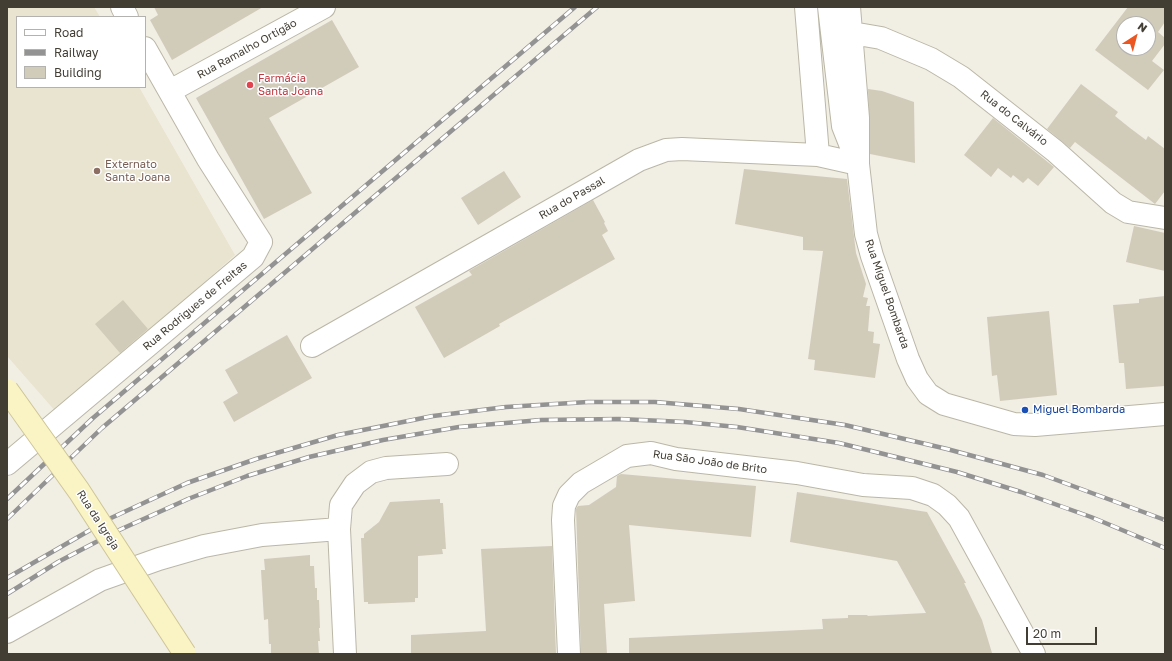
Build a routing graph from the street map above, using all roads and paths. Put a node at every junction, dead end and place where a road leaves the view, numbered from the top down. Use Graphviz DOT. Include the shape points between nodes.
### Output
graph roads {
  1 [pos="122,7"];
  2 [pos="324,7"];
  3 [pos="806,7"];
  4 [pos="830,7"];
  5 [pos="849,7"];
  6 [pos="126,16"];
  7 [pos="852,33"];
  8 [pos="146,50"];
  9 [pos="170,91"];
  10 [pos="818,155"];
  11 [pos="858,164"];
  12 [pos="1165,218"];
  13 [pos="312,346"];
  14 [pos="7,390"];
  15 [pos="1165,414"];
  16 [pos="7,464"];
  17 [pos="447,464"];
  18 [pos="339,529"];
  19 [pos="7,632"];
  20 [pos="1033,653"];
  21 [pos="185,654"];
  22 [pos="345,654"];
  23 [pos="569,654"];
  1 -- 6 [label="street"];
  2 -- 9 [label="street, Rua Ramalho Ortigão"];
  3 -- 10 [label="street"];
  4 -- 11 [label="street, Rua Miguel Bombarda" via="843,126"];
  5 -- 7 [label="street, Rua Miguel Bombarda"];
  7 -- 11 [label="street, Rua Miguel Bombarda" via="858,118"];
  7 -- 12 [label="street, Rua do Calvário" via="881,38 931,59 961,77 1055,151 1112,203 1128,212"];
  8 -- 9 [label="street, Rua Rodrigues de Freitas"];
  9 -- 16 [label="street, Rua Rodrigues de Freitas" via="208,159 261,242 253,257"];
  10 -- 11 [label="street, Rua do Passal"];
  10 -- 13 [label="street, Rua do Passal" via="682,148 666,150 639,160"];
  11 -- 15 [label="street, Rua Miguel Bombarda" via="866,234 872,256 908,359 928,394 944,404 1014,424 1035,425"];
  14 -- 21 [label="main road, Rua da Igreja, bridge" via="79,491"];
  17 -- 18 [label="street" via="386,468 371,472 355,484 341,505"];
  18 -- 19 [label="street" via="262,535 204,546 159,559 100,580"];
  18 -- 22 [label="street"];
  20 -- 23 [label="street, Rua São João de Brito" via="959,518 933,495 912,488 863,485 797,473 676,459 651,453 627,456 581,484 569,495 564,506"];
}
